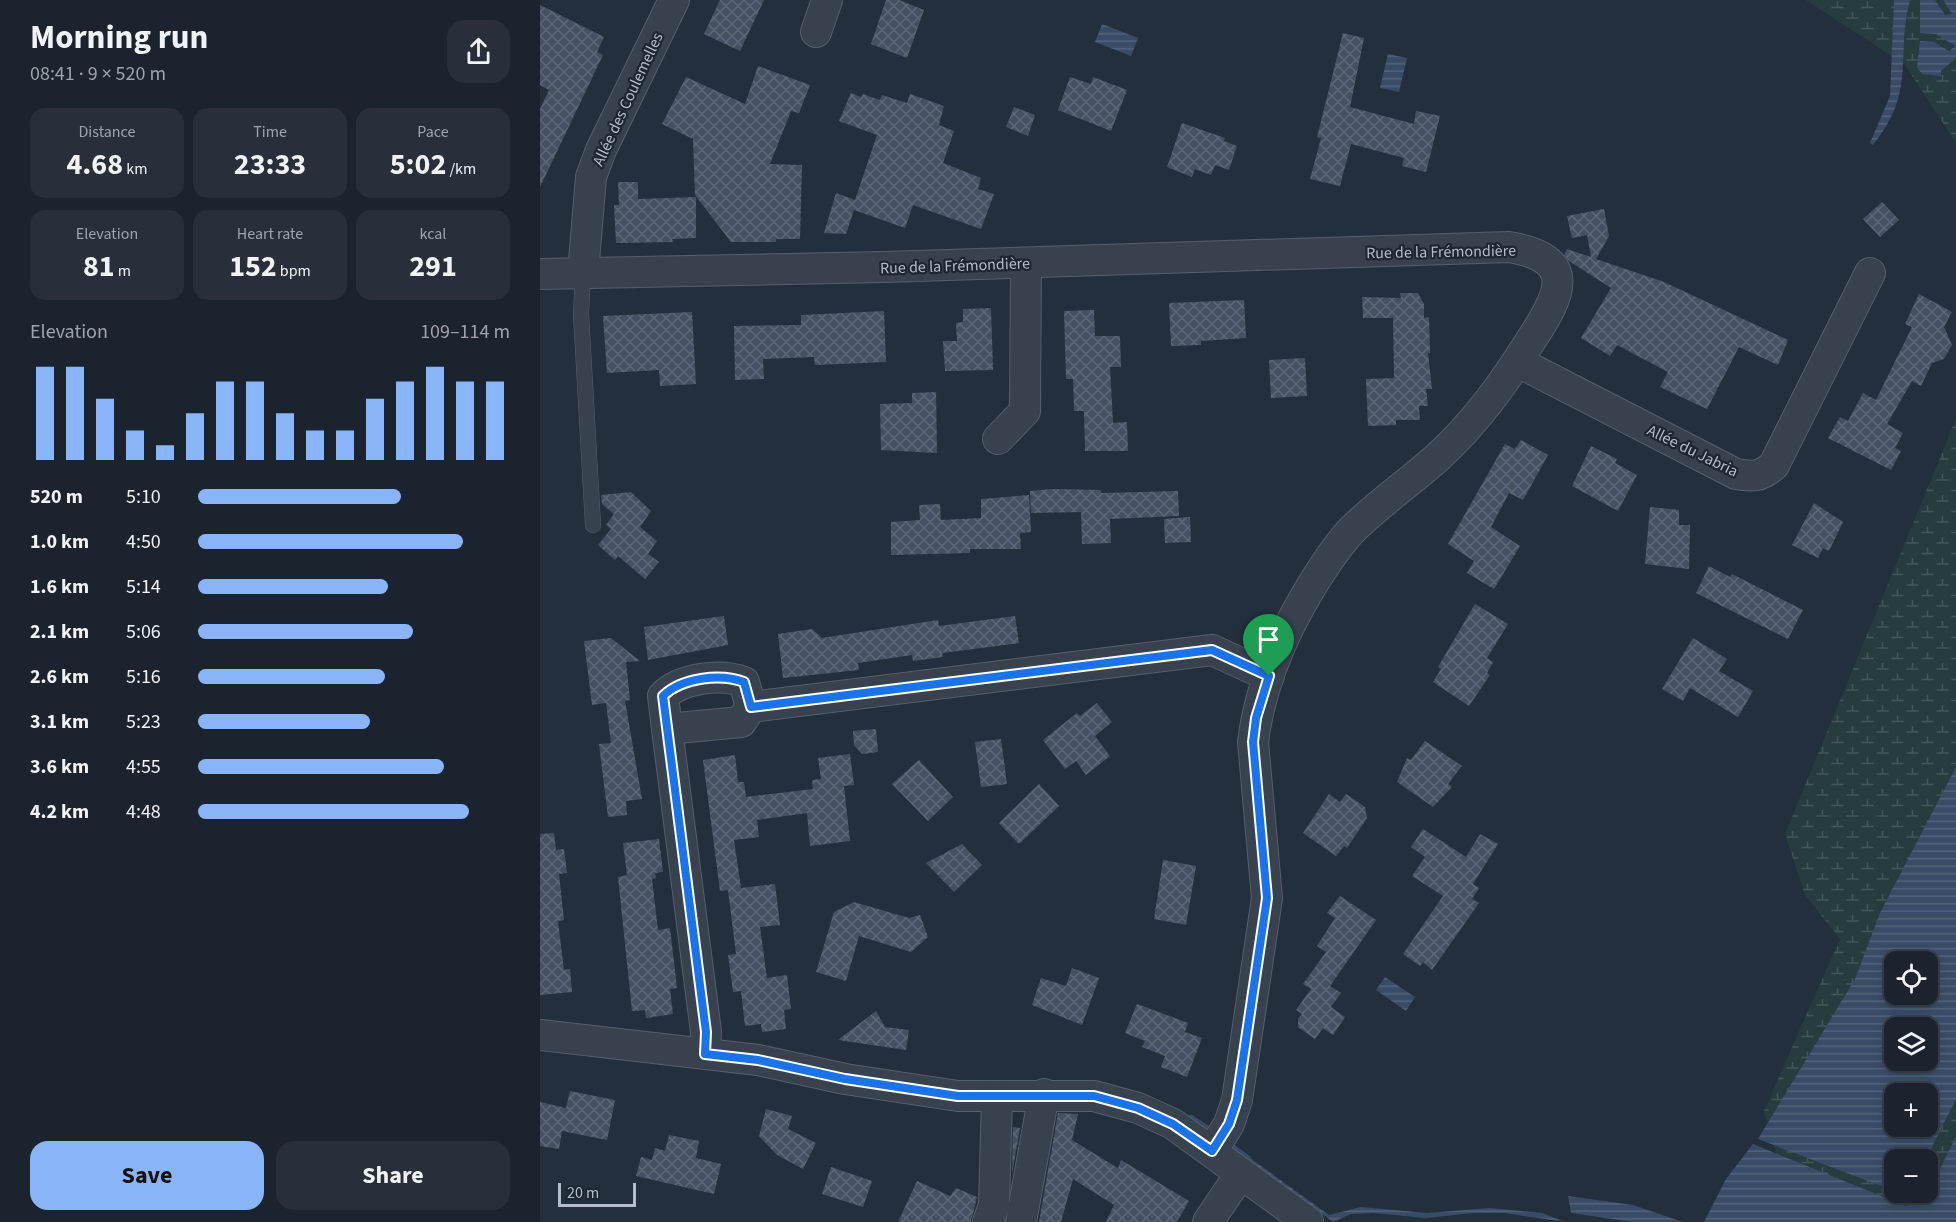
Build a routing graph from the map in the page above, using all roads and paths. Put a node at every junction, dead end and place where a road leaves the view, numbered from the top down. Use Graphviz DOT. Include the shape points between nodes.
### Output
graph roads {
  1 [pos="674,0"];
  2 [pos="827,0"];
  3 [pos="816,32"];
  4 [pos="1026,263"];
  5 [pos="583,273"];
  6 [pos="1870,273"];
  7 [pos="540,274"];
  8 [pos="1518,362"];
  9 [pos="998,439"];
  10 [pos="593,525"];
  11 [pos="1269,676"];
  12 [pos="751,707"];
  13 [pos="667,729"];
  14 [pos="540,1035"];
  15 [pos="705,1054"];
  16 [pos="1044,1094"];
  17 [pos="997,1097"];
  18 [pos="1219,1140"];
  19 [pos="1241,1173"];
  20 [pos="988,1222"];
  21 [pos="1021,1222"];
  22 [pos="1208,1222"];
  23 [pos="1308,1222"];
  1 -- 5 [label="street, Allée des Coulemelles" via="591,177"];
  2 -- 3 [label="street"];
  4 -- 5 [label="street, Rue de la Frémondière"];
  4 -- 8 [label="street, Rue de la Frémondière" via="1527,250 1545,258 1556,271 1559,288 1550,311"];
  4 -- 9 [label="street" via="1025,411"];
  5 -- 7 [label="street, Rue de la Frémondière"];
  5 -- 10 [label="lane" via="581,314"];
  6 -- 8 [label="street, Allée du Jabria" via="1774,465 1753,477 1736,474"];
  8 -- 11 [label="street, Rue de la Frémondière" via="1496,396 1438,456 1353,528 1309,592"];
  11 -- 12 [label="street" via="1212,650"];
  11 -- 18 [label="street, Rue de la Frémondière" via="1253,742 1267,898 1237,1100"];
  12 -- 13 [label="street" via="741,722"];
  12 -- 13 [label="street" via="744,682 734,678 683,682 663,696"];
  13 -- 15 [label="street" via="706,1032"];
  14 -- 15 [label="street"];
  15 -- 17 [label="street" via="758,1060 906,1090"];
  16 -- 17 [label="street"];
  16 -- 18 [label="street" via="1094,1096 1138,1108"];
  16 -- 21 [label="street"];
  17 -- 20 [label="street" via="994,1205"];
  18 -- 19 [label="street"];
  19 -- 22 [label="street"];
  19 -- 23 [label="street"];
}
